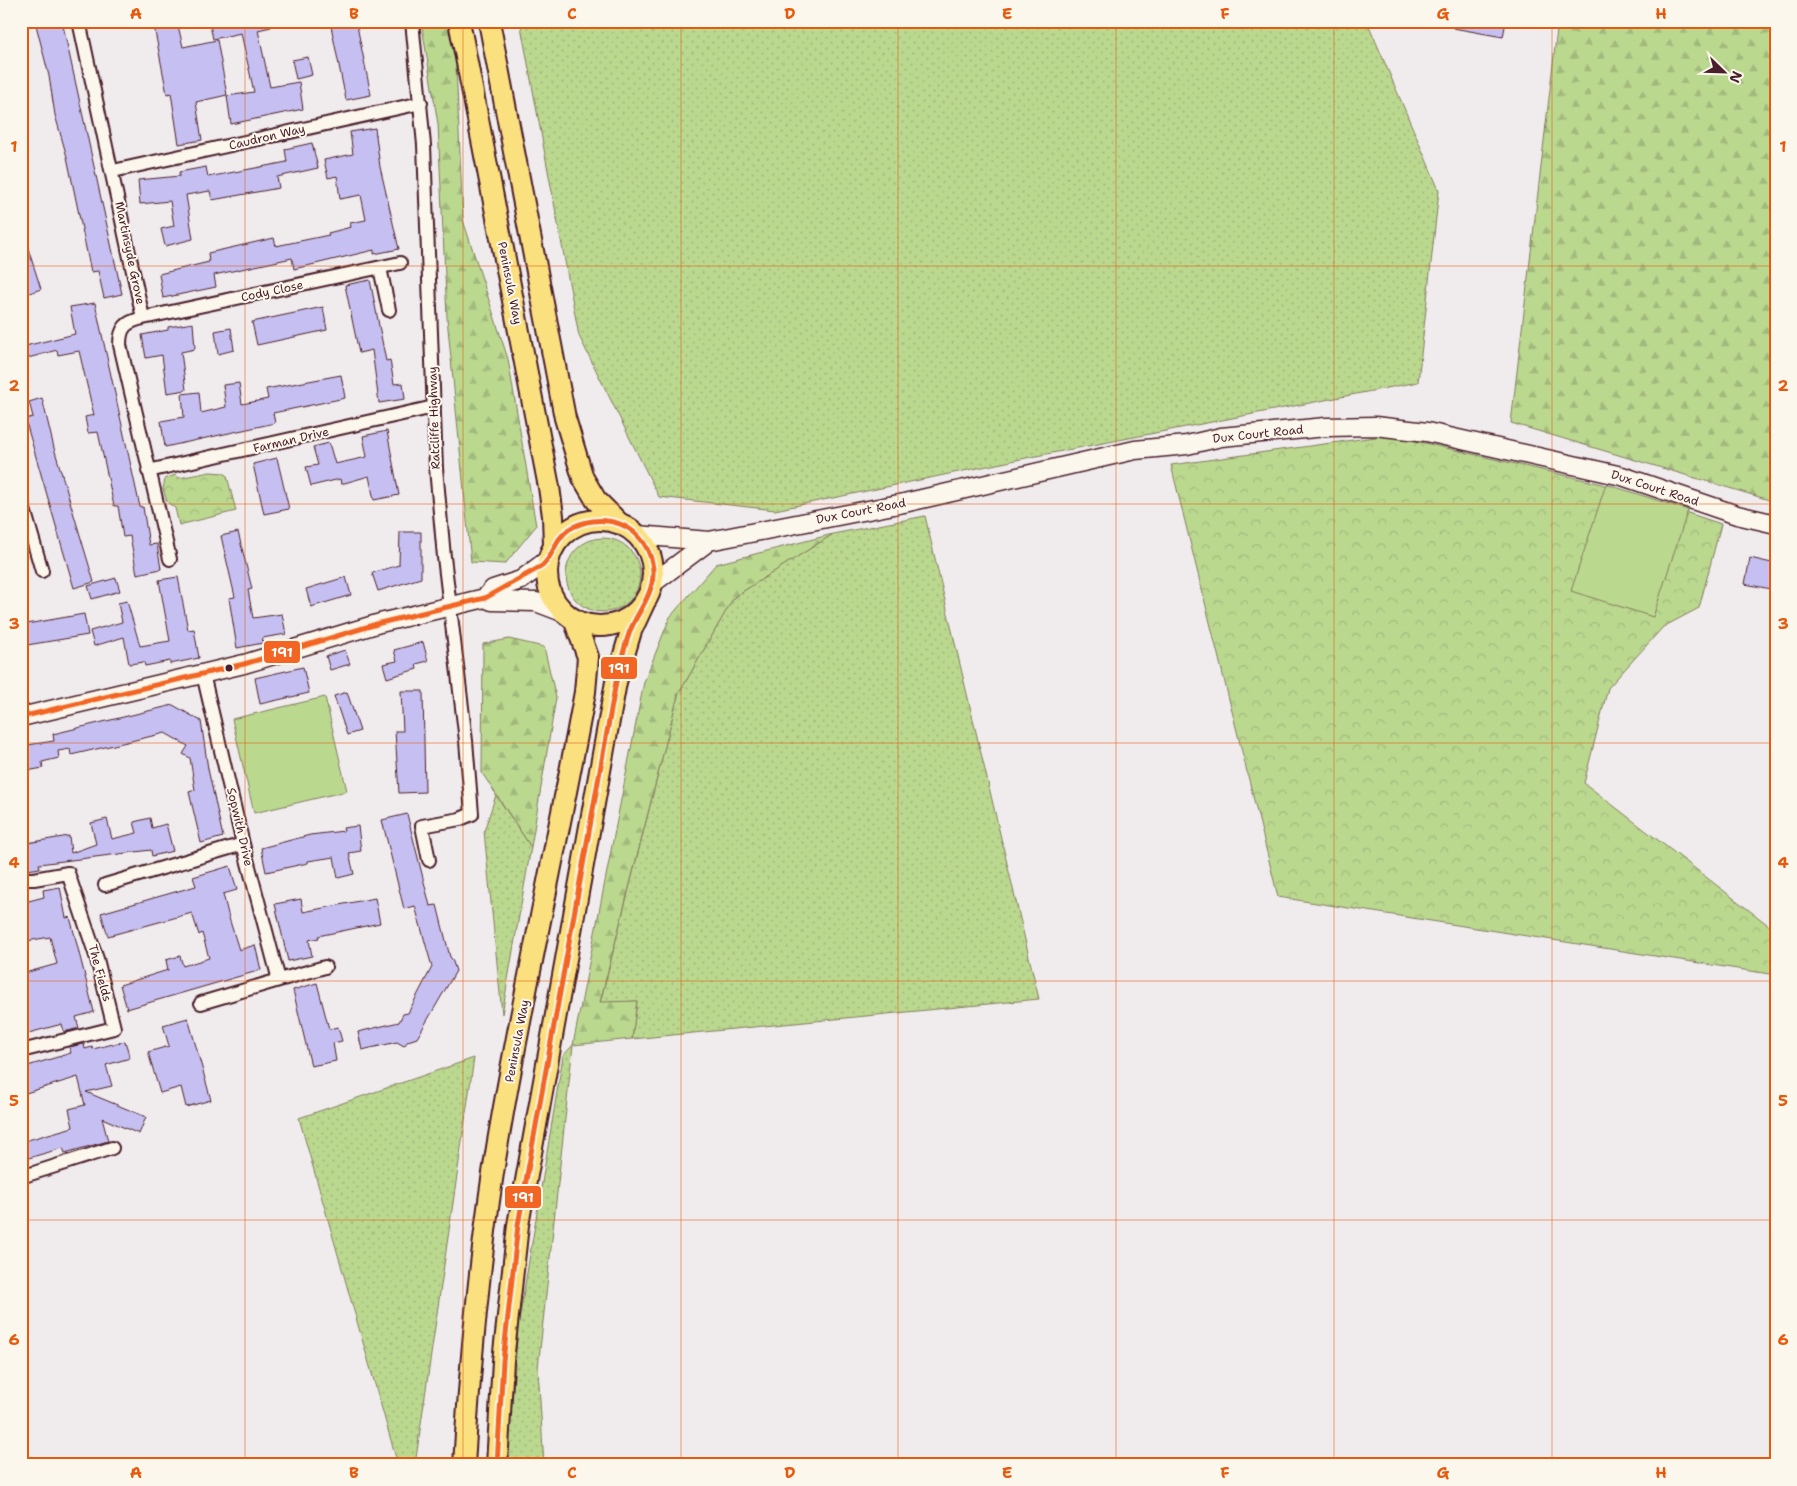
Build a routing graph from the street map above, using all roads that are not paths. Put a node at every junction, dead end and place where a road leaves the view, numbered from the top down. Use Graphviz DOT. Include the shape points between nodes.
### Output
graph roads {
  1 [pos="412,21"];
  2 [pos="459,21"];
  3 [pos="489,21"];
  4 [pos="80,22"];
  5 [pos="422,103"];
  6 [pos="113,171"];
  7 [pos="400,263"];
  8 [pos="380,268"];
  9 [pos="389,310"];
  10 [pos="143,318"];
  11 [pos="434,408"];
  12 [pos="148,471"];
  13 [pos="21,499"];
  14 [pos="620,524"];
  15 [pos="1776,524"];
  16 [pos="637,535"];
  17 [pos="708,541"];
  18 [pos="551,552"];
  19 [pos="170,559"];
  20 [pos="42,571"];
  21 [pos="653,583"];
  22 [pos="485,598"];
  23 [pos="645,602"];
  24 [pos="451,605"];
  25 [pos="570,618"];
  26 [pos="203,674"];
  27 [pos="21,717"];
  28 [pos="243,844"];
  29 [pos="429,860"];
  30 [pos="21,879"];
  31 [pos="105,885"];
  32 [pos="325,967"];
  33 [pos="279,980"];
  34 [pos="200,1003"];
  35 [pos="21,1051"];
  36 [pos="112,1148"];
  37 [pos="21,1178"];
  38 [pos="464,1465"];
  39 [pos="497,1465"];
  1 -- 5 [label="street, Ratcliffe Highway"];
  2 -- 18 [label="main road, Peninsula Way" via="549,487 553,516"];
  3 -- 14 [label="main road" via="565,418 583,478 596,500"];
  4 -- 6 [label="street, Martinsyde Grove"];
  5 -- 6 [label="street, Caudron Way"];
  5 -- 11 [label="street, Ratcliffe Highway"];
  6 -- 10 [label="street, Martinsyde Grove"];
  7 -- 8 [label="street, Cody Close"];
  8 -- 9 [label="street"];
  8 -- 10 [label="street, Cody Close"];
  10 -- 12 [label="street, Martinsyde Grove" via="122,327 120,339"];
  11 -- 12 [label="street, Farman Drive"];
  11 -- 24 [label="street, Ratcliffe Highway" via="441,526"];
  12 -- 19 [label="street, Martinsyde Grove"];
  13 -- 20 [label="street"];
  14 -- 16 [label="main road"];
  14 -- 18 [label="main road" via="590,521 575,526"];
  15 -- 17 [label="street, Dux Court Road" via="1737,515 1612,474 1436,434 1375,426 1220,437 1187,446 1135,450 904,503"];
  16 -- 17 [label="street, Dux Court Road"];
  16 -- 21 [label="main road" via="650,553"];
  17 -- 21 [label="street, Dux Court Road"];
  18 -- 22 [label="street" via="521,580 493,590"];
  18 -- 25 [label="main road" via="548,585 554,600"];
  21 -- 23 [label="main road"];
  22 -- 24 [label="street"];
  22 -- 25 [label="street" via="536,602"];
  23 -- 25 [label="main road" via="625,621 610,626 594,626"];
  23 -- 39 [label="main road" via="631,630 616,682 535,1121 518,1225 503,1361"];
  24 -- 26 [label="street"];
  24 -- 29 [label="street, Ratcliffe Highway" via="472,814 422,826"];
  25 -- 38 [label="main road, Peninsula Way" via="588,658 586,692 501,1126 470,1363"];
  26 -- 27 [label="street"];
  26 -- 28 [label="street, Sopwith Drive"];
  28 -- 31 [label="street"];
  28 -- 33 [label="street, Sopwith Drive"];
  30 -- 35 [label="street, The Fields" via="68,873 97,959 114,1028"];
  32 -- 33 [label="street"];
  33 -- 34 [label="street"];
  36 -- 37 [label="street"];
}
